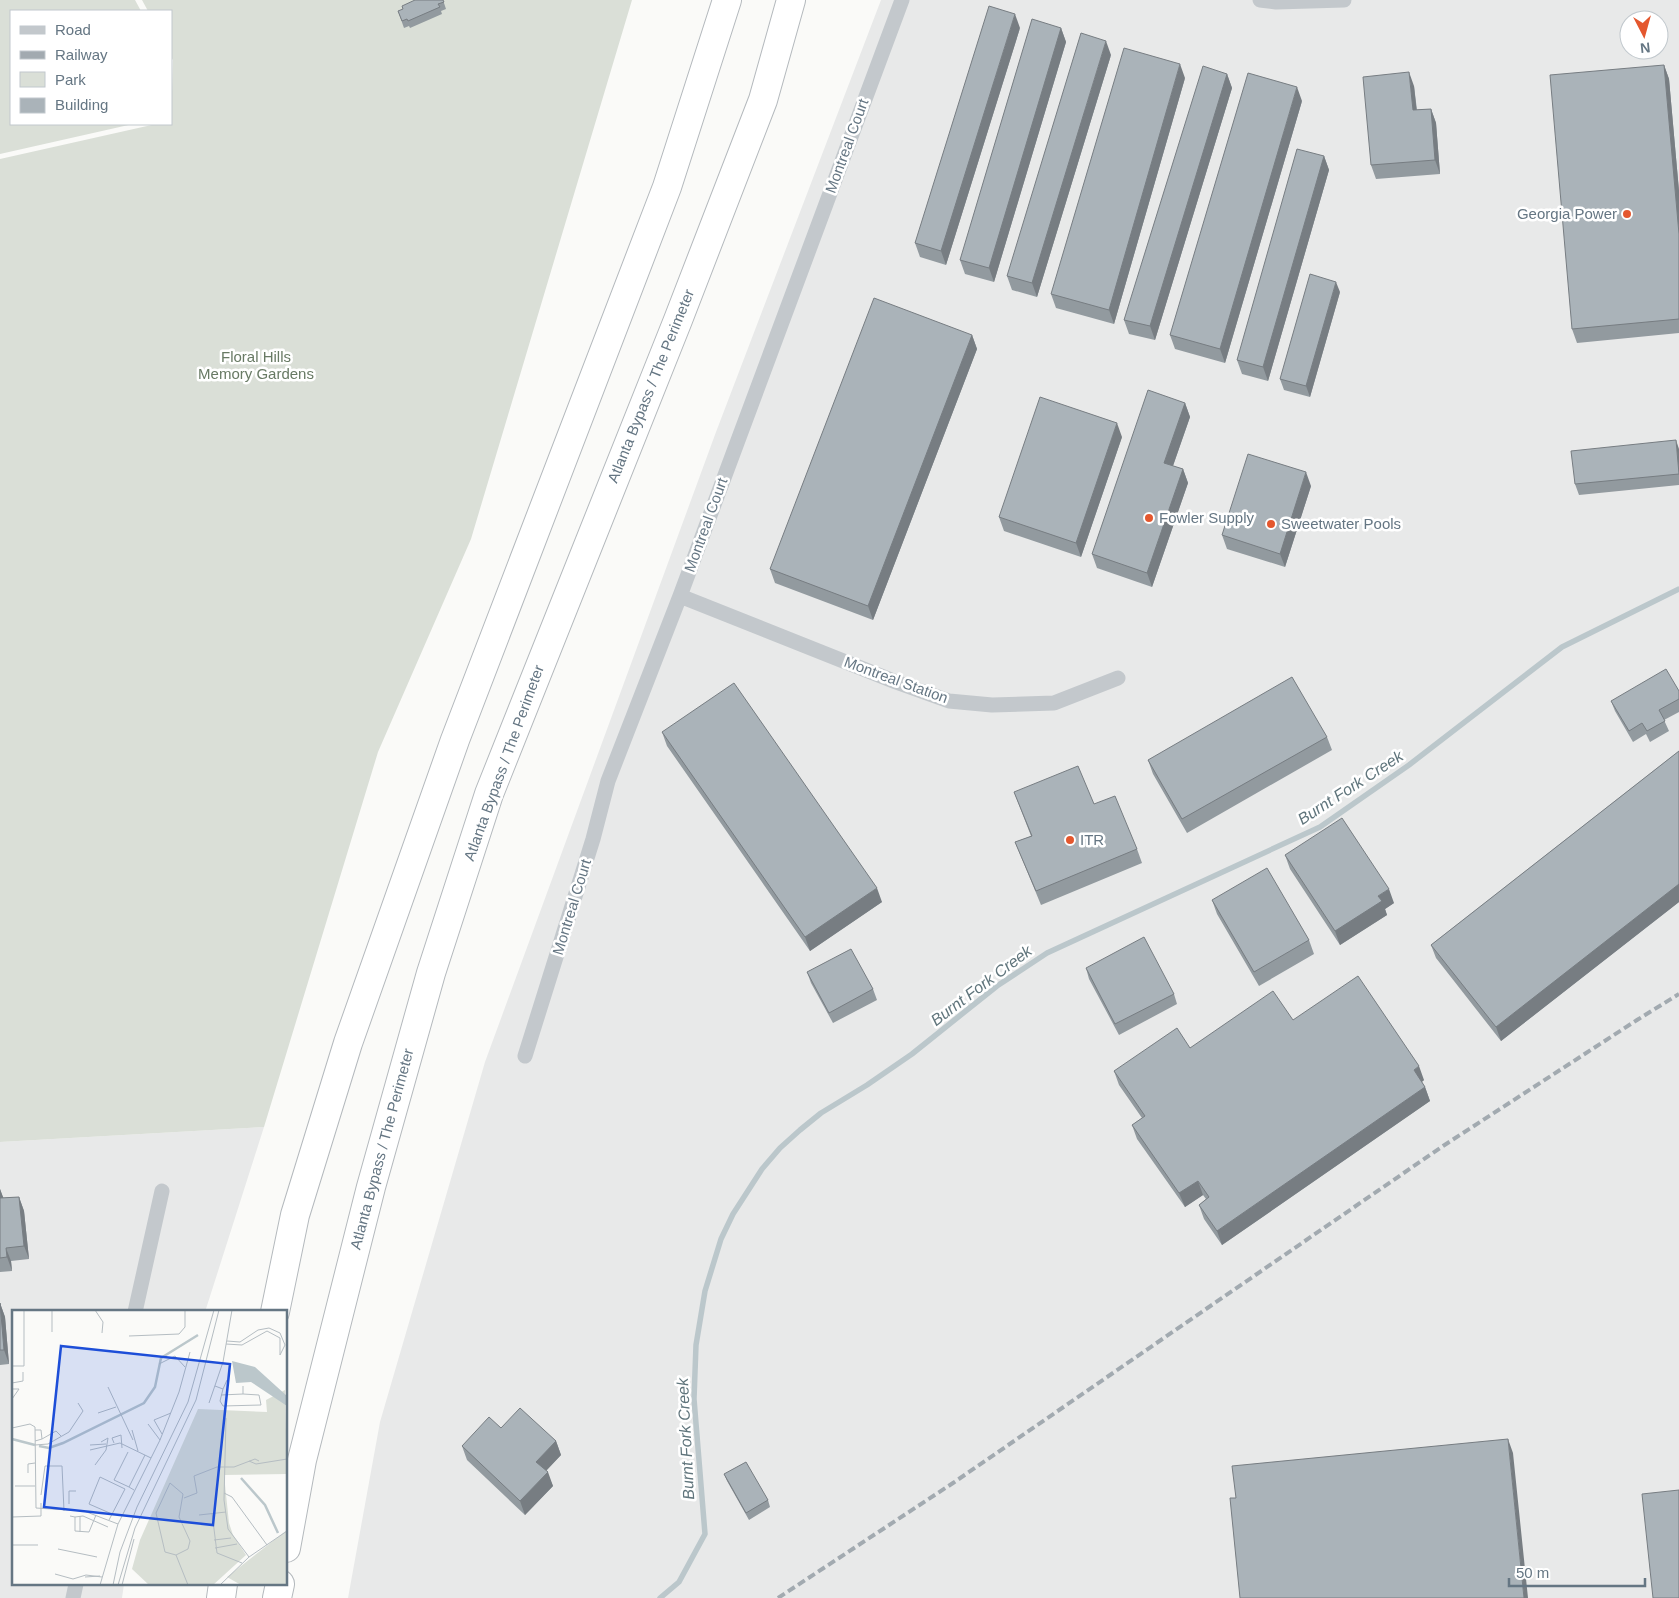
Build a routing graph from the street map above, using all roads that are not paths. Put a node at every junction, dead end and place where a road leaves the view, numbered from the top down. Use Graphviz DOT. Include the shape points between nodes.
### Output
graph roads {
  1 [pos="727,0"];
  2 [pos="791,0"];
  3 [pos="902,0"];
  4 [pos="1260,0"];
  5 [pos="1344,0"];
  6 [pos="680,596"];
  7 [pos="1118,678"];
  8 [pos="525,1056"];
  9 [pos="162,1191"];
  10 [pos="135,1310"];
  11 [pos="275,1310"];
  12 [pos="288,1537"];
  1 -- 11 [label="highway" via="667,187 455,740 348,1042 295,1215"];
  2 -- 12 [label="highway, Atlanta Bypass / The Perimeter" via="763,100 486,804 431,974 371,1187 302,1460"];
  3 -- 6 [label="street, Montreal Court"];
  4 -- 5 [label="street"];
  6 -- 7 [label="street, Montreal Station" via="949,701 992,705 1054,703"];
  6 -- 8 [label="street, Montreal Court" via="608,781"];
  9 -- 10 [label="street"];
}
